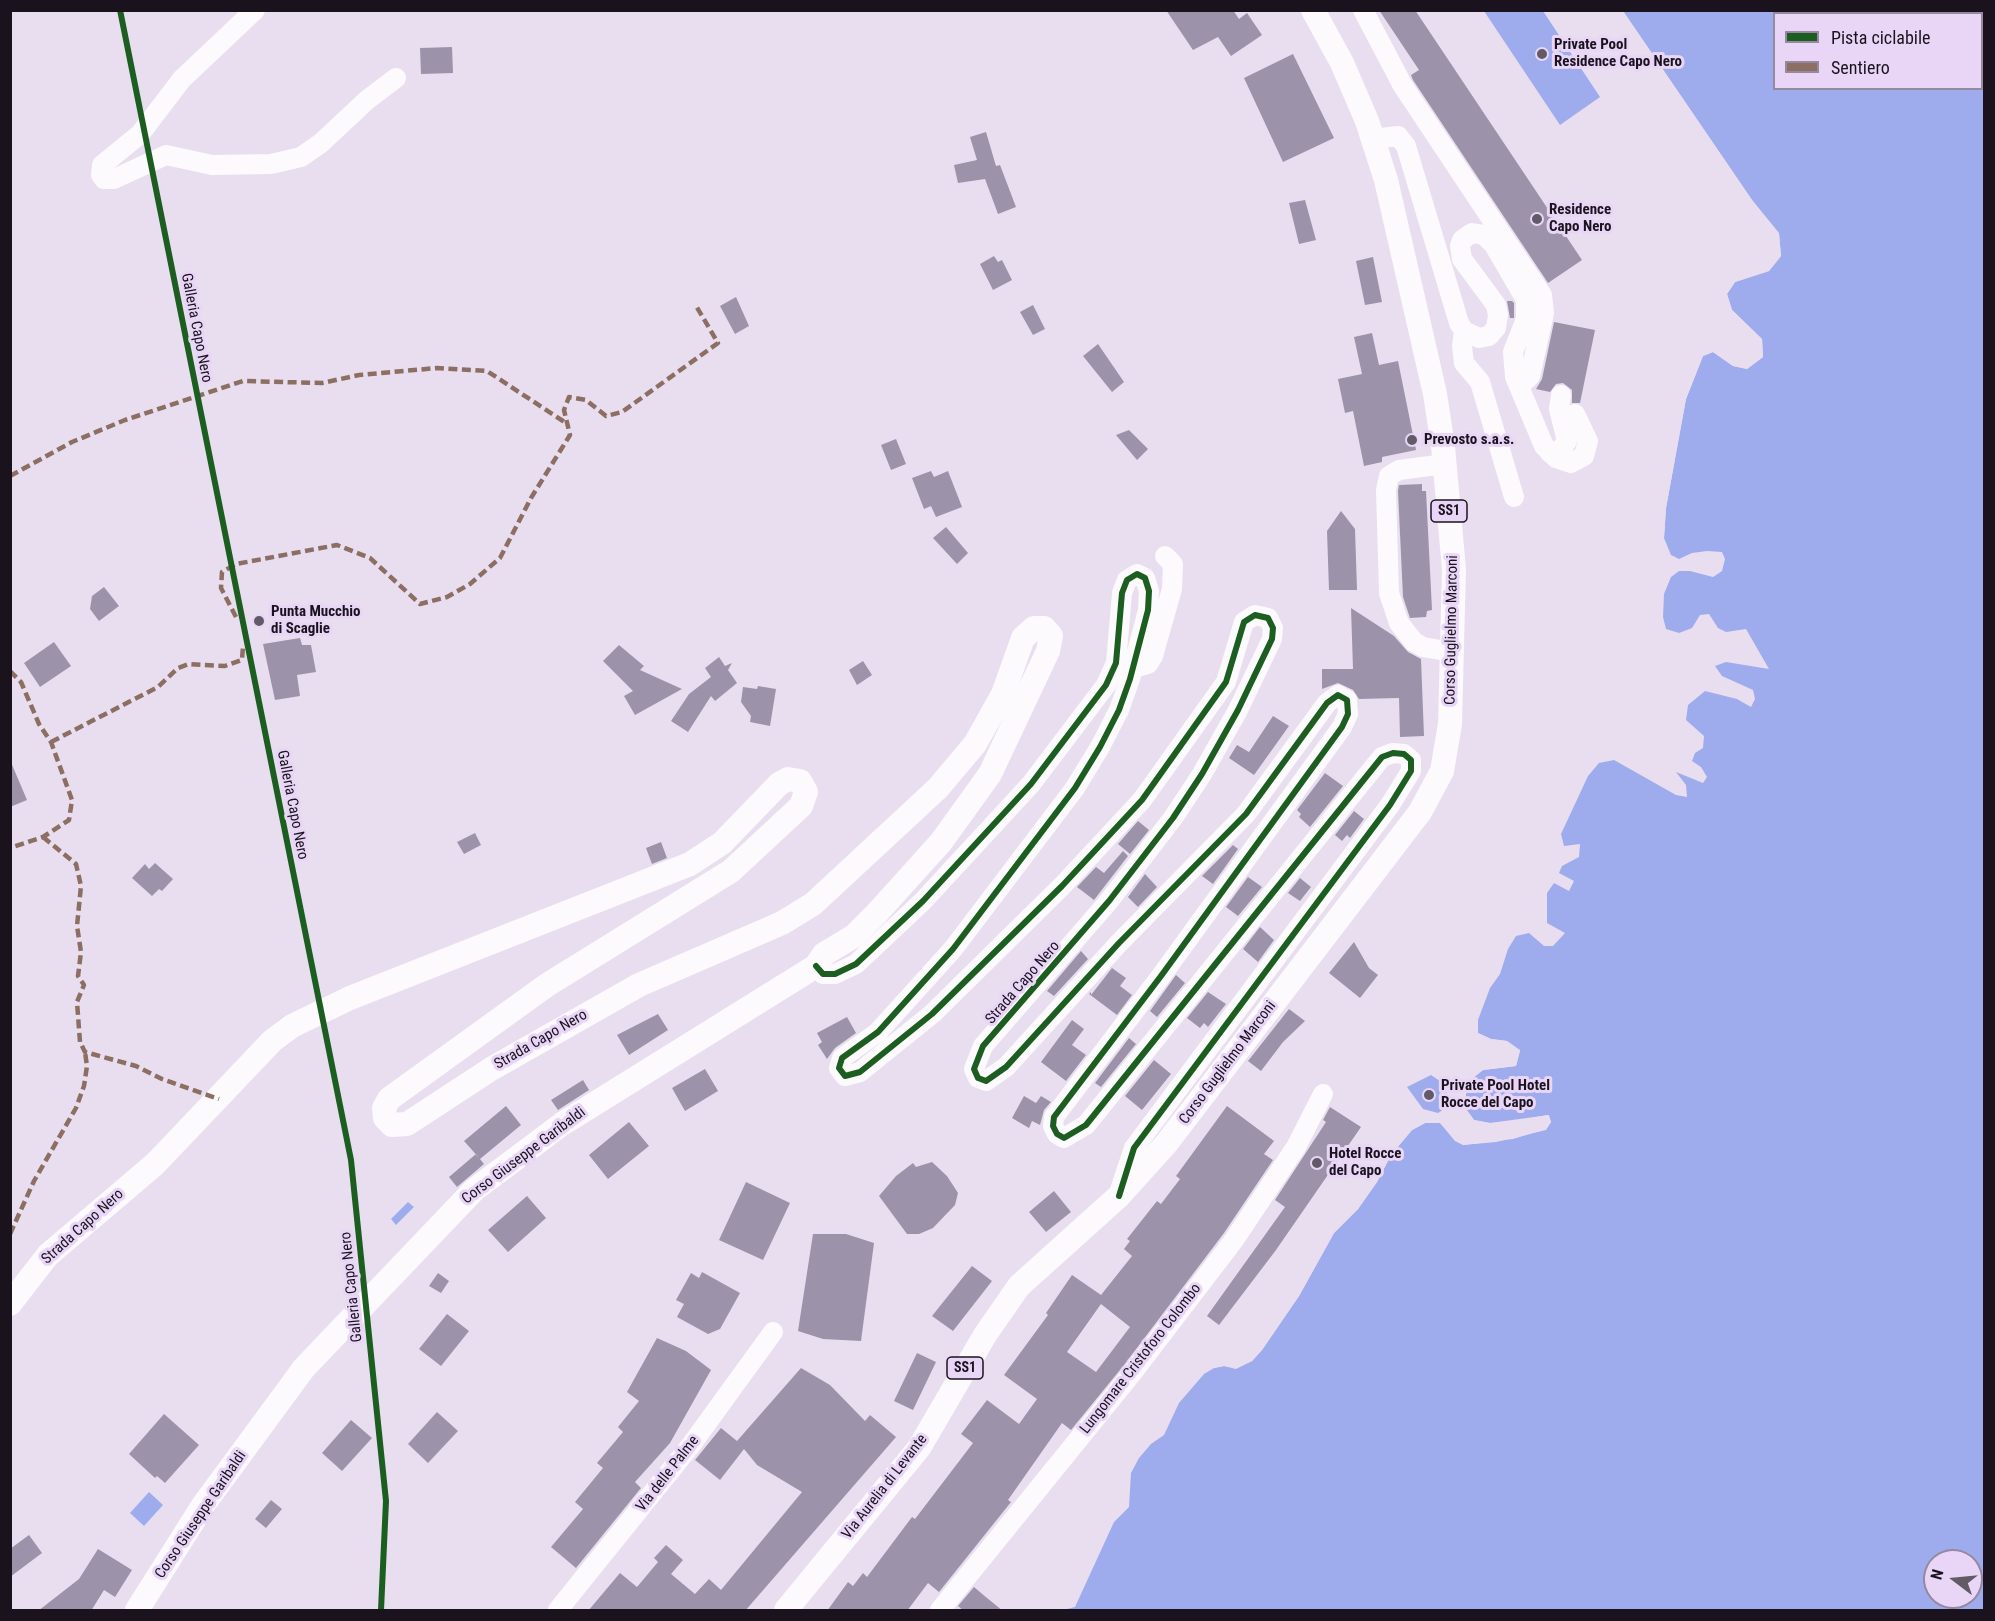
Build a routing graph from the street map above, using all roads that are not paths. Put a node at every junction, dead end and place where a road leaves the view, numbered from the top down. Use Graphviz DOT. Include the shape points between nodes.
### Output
graph roads {
  1 [pos="255,10"];
  2 [pos="1313,10"];
  3 [pos="1363,10"];
  4 [pos="396,78"];
  5 [pos="1372,139"];
  6 [pos="1464,331"];
  7 [pos="1519,386"];
  8 [pos="1561,395"];
  9 [pos="1575,414"];
  10 [pos="1550,453"];
  11 [pos="1445,464"];
  12 [pos="1514,497"];
  13 [pos="1165,556"];
  14 [pos="1452,651"];
  15 [pos="1134,668"];
  16 [pos="816,966"];
  17 [pos="1323,1094"];
  18 [pos="1166,1144"];
  19 [pos="1119,1196"];
  20 [pos="10,1304"];
  21 [pos="773,1332"];
  22 [pos="137,1611"];
  23 [pos="558,1611"];
  24 [pos="786,1611"];
  25 [pos="940,1611"];
  1 -- 4 [label="street" via="182,79 140,134 102,165 104,179 114,179 166,155 212,165 271,164 301,157"];
  2 -- 5 [label="main road, Corso Guglielmo Marconi / SS1" via="1342,63"];
  3 -- 7 [label="street" via="1403,86 1542,295 1544,313 1530,376"];
  5 -- 6 [label="street" via="1398,136 1406,146"];
  5 -- 11 [label="main road, Corso Guglielmo Marconi / SS1" via="1386,180 1435,394"];
  6 -- 7 [label="street" via="1479,338 1489,336 1498,321 1494,299 1459,253 1462,240 1478,233 1494,245 1526,300 1526,319 1512,361"];
  6 -- 12 [label="street" via="1464,363 1480,382"];
  7 -- 10 [label="street" via="1537,433"];
  8 -- 10 [label="street" via="1559,409 1567,441 1559,452"];
  9 -- 10 [label="street" via="1587,441 1584,456 1571,463"];
  11 -- 14 [label="main road, Corso Guglielmo Marconi / SS1" via="1454,570"];
  11 -- 14 [label="street" via="1399,470 1389,476 1389,593 1399,623 1414,642"];
  13 -- 15 [label="street" via="1173,564 1172,589 1153,656 1148,664"];
  14 -- 18 [label="main road, Corso Guglielmo Marconi / SS1" via="1448,742 1442,771 1431,794"];
  15 -- 16 [label="street, Strada Capo Nero" via="1149,591 1145,578 1137,574 1126,580 1122,593 1116,663 1106,685 1031,784 923,901 856,964 835,974 823,974"];
  15 -- 19 [label="street, Strada Capo Nero" via="1119,710 1075,788 953,949 878,1032 842,1058 839,1068 845,1076 860,1072 877,1060 932,1014 1070,878 1142,800 1209,708 1226,682 1244,622 1250,616 1264,616 1272,624 1272,639 1202,774 1109,901 983,1046 974,1069 978,1078 986,1081 1006,1068 1119,944 1246,814 1328,702 1338,695 1347,700 1348,714 1342,727 1054,1116 1053,1126 1058,1134 1064,1138 1086,1125 1382,757 1404,754 1411,760 1411,771 1134,1148"];
  16 -- 20 [label="main road, Strada Capo Nero" via="824,954 854,936 877,913 942,842 977,794 1001,754 1048,651 1050,636 1044,628 1034,628 1023,638 987,726 955,769 890,835 813,903 782,923 639,984 491,1069 407,1124 392,1125 385,1118 384,1108 389,1099 547,985 731,871 801,806 806,792 800,781 788,778 722,843 690,864 350,998 292,1026 272,1041 155,1164 48,1255"];
  16 -- 22 [label="main road, Corso Giuseppe Garibaldi" via="562,1124 474,1190 304,1368 204,1504"];
  17 -- 25 [label="street, Lungomare Cristoforo Colombo" via="1296,1147 1234,1240"];
  18 -- 19 [label="main road, Via Aurelia di Levante / SS1"];
  19 -- 24 [label="main road, Via Aurelia di Levante / SS1" via="1019,1286 985,1335 919,1448"];
  21 -- 23 [label="street, Via delle Palme" via="691,1445"];
}
